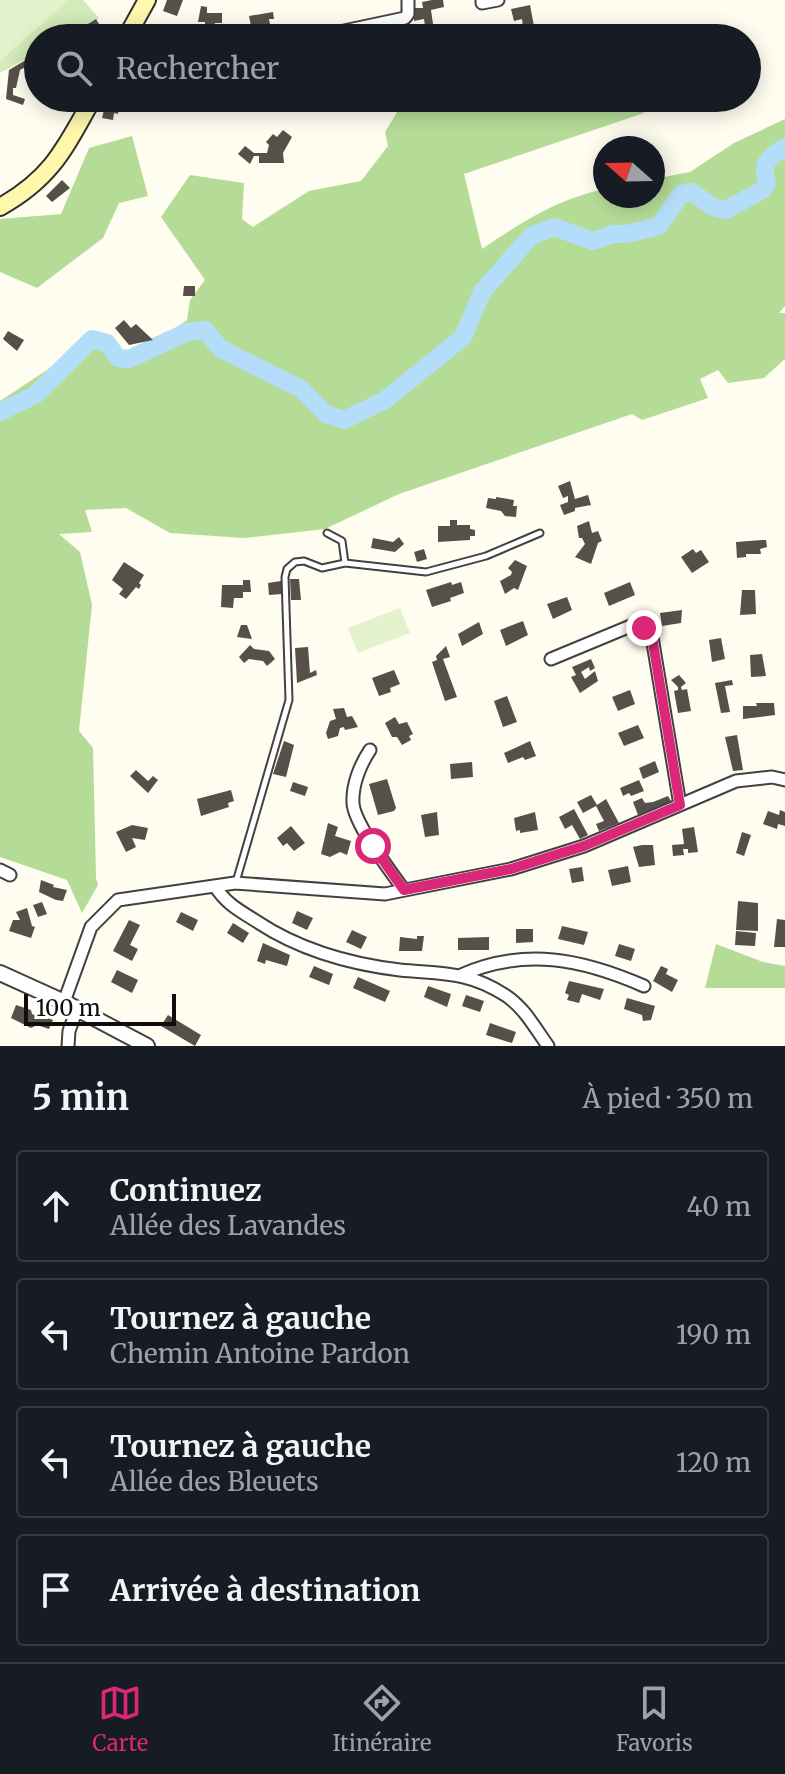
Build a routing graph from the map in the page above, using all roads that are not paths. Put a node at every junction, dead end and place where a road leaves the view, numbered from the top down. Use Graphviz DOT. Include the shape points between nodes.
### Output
graph roads {
  1 [pos="147,0"];
  2 [pos="408,0"];
  3 [pos="482,0"];
  4 [pos="498,0"];
  5 [pos="134,24"];
  6 [pos="377,24"];
  7 [pos="85,112"];
  8 [pos="0,207"];
  9 [pos="327,533"];
  10 [pos="540,533"];
  11 [pos="345,563"];
  12 [pos="551,659"];
  13 [pos="370,750"];
  14 [pos="785,780"];
  15 [pos="680,805"];
  16 [pos="235,883"];
  17 [pos="215,886"];
  18 [pos="404,890"];
  19 [pos="0,973"];
  20 [pos="461,975"];
  21 [pos="644,986"];
  22 [pos="71,1005"];
  23 [pos="68,1046"];
  24 [pos="147,1046"];
  25 [pos="548,1046"];
  1 -- 5 [label="main road"];
  2 -- 6 [label="street" via="405,18"];
  3 -- 4 [label="street"];
  7 -- 8 [label="main road" via="45,176"];
  9 -- 11 [label="lane" via="342,541"];
  10 -- 11 [label="lane" via="486,556 426,572"];
  11 -- 16 [label="lane" via="322,568 304,561 287,569 289,700"];
  12 -- 15 [label="street" via="633,625 652,637"];
  13 -- 18 [label="street" via="360,765 353,805"];
  14 -- 15 [label="street" via="736,781"];
  15 -- 18 [label="street" via="584,846 511,869"];
  16 -- 17 [label="street"];
  16 -- 18 [label="street" via="385,894"];
  17 -- 20 [label="street" via="223,900 295,943 376,966"];
  17 -- 22 [label="street" via="118,900 91,927"];
  19 -- 22 [label="street"];
  20 -- 21 [label="street" via="501,960 551,959 597,967"];
  20 -- 25 [label="street" via="515,1002"];
  22 -- 23 [label="street"];
  22 -- 24 [label="street"];
}
